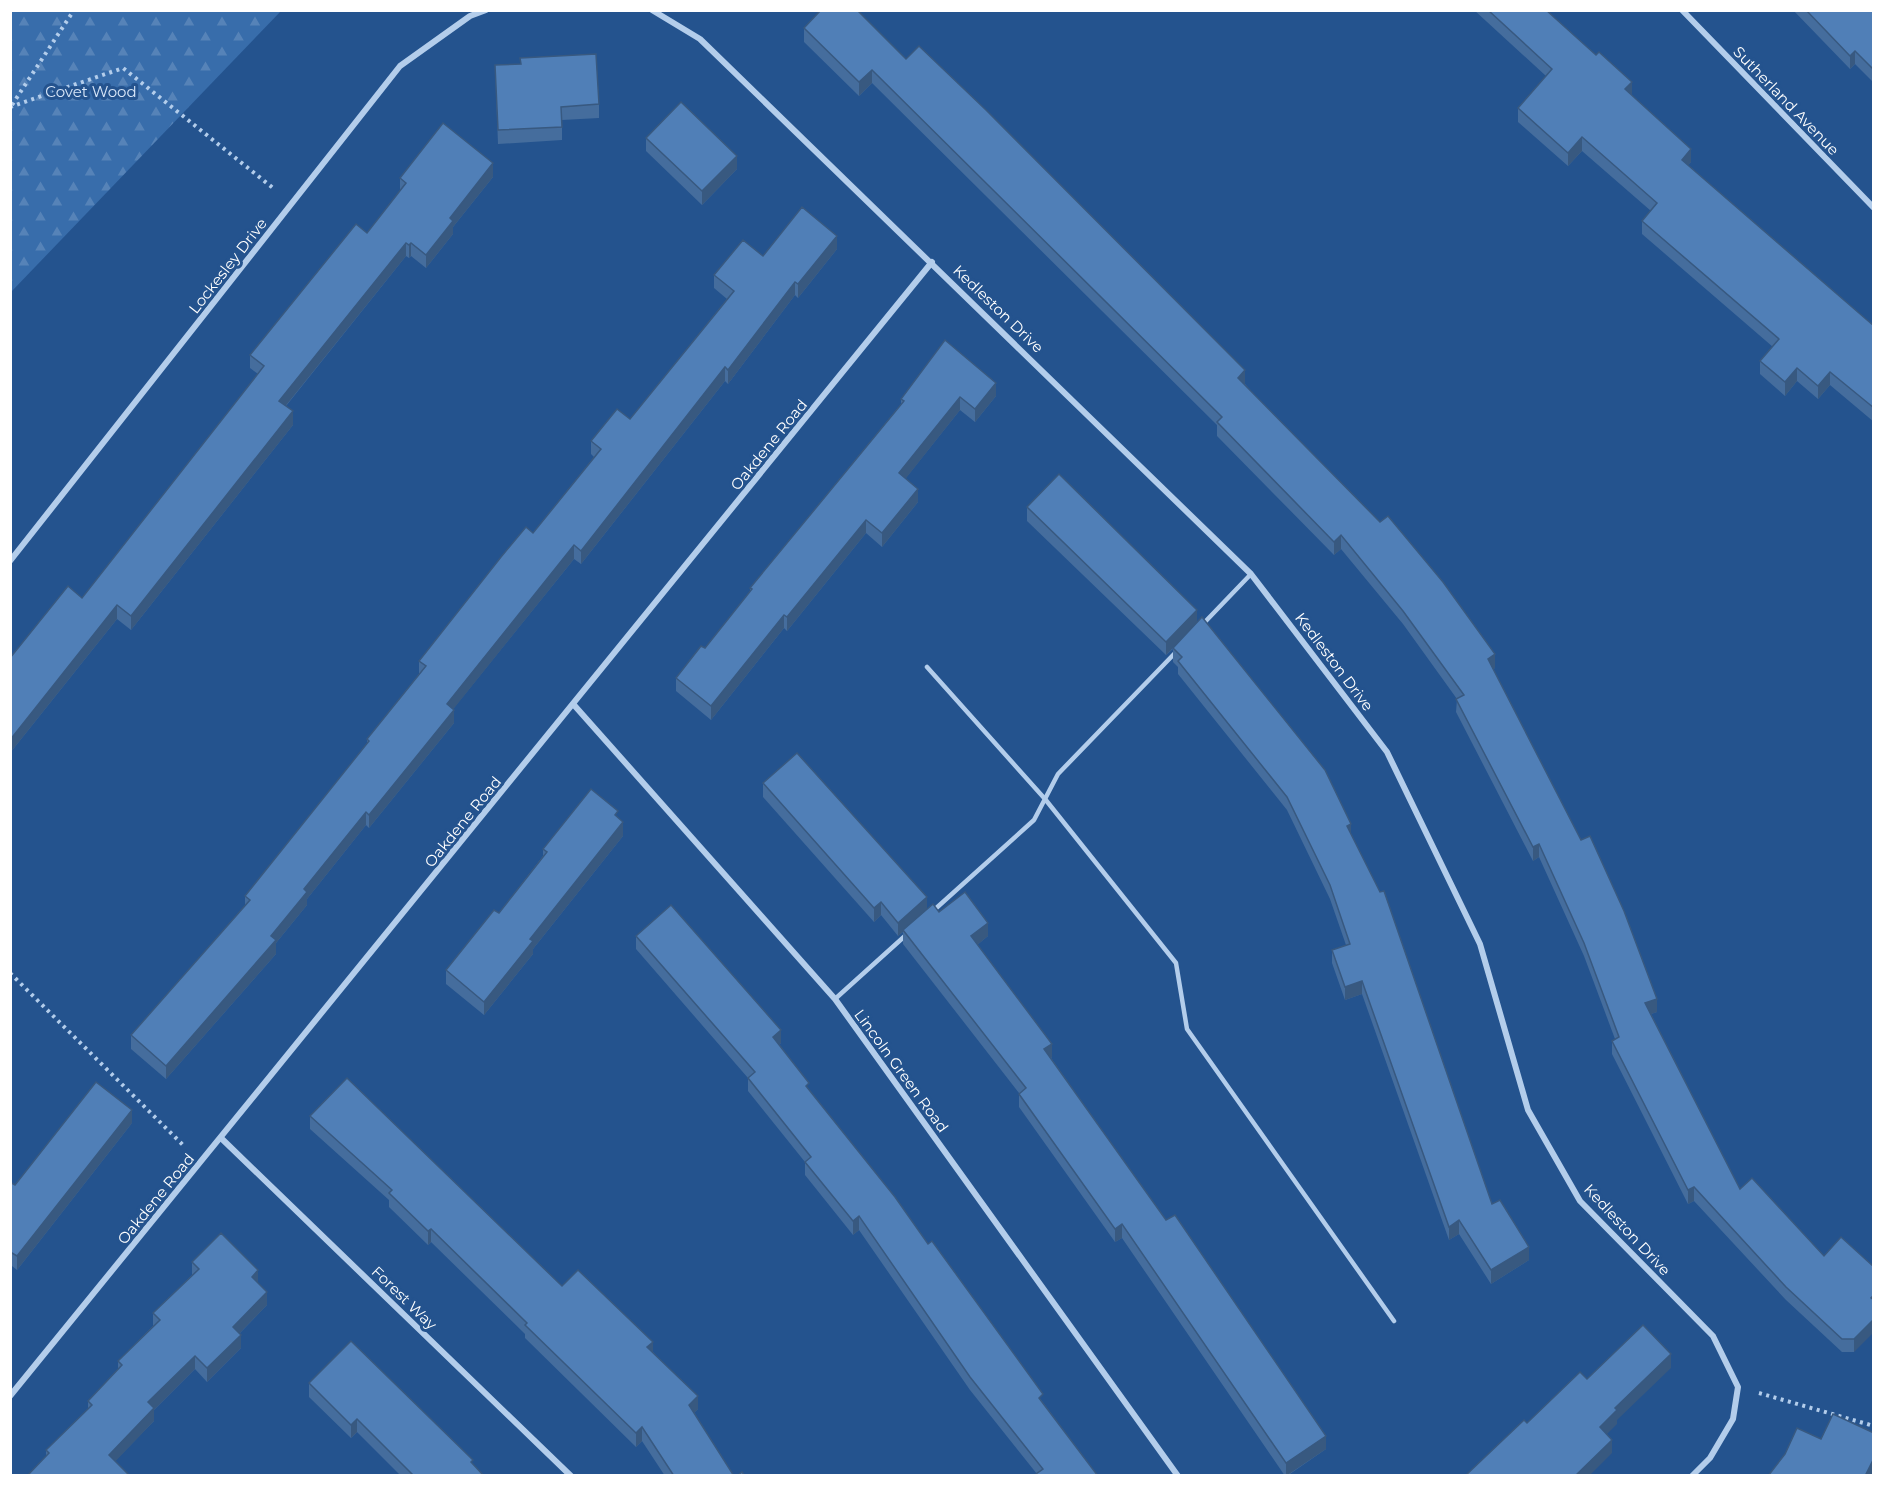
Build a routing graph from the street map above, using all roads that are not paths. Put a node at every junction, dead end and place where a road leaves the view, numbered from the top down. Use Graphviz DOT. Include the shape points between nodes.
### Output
graph roads {
  1 [pos="486,10"];
  2 [pos="652,10"];
  3 [pos="1682,10"];
  4 [pos="1874,208"];
  5 [pos="932,262"];
  6 [pos="10,561"];
  7 [pos="1251,574"];
  8 [pos="1195,632"];
  9 [pos="1179,649"];
  10 [pos="927,667"];
  11 [pos="574,705"];
  12 [pos="1045,799"];
  13 [pos="930,913"];
  14 [pos="913,929"];
  15 [pos="835,999"];
  16 [pos="221,1138"];
  17 [pos="1394,1321"];
  18 [pos="10,1396"];
  19 [pos="571,1476"];
  20 [pos="1178,1476"];
  21 [pos="1692,1476"];
  1 -- 6 [label="street, Lockesley Drive" via="470,16 400,66"];
  2 -- 5 [label="street, Kedleston Drive" via="700,39"];
  3 -- 4 [label="street, Sutherland Avenue"];
  5 -- 7 [label="street, Kedleston Drive"];
  5 -- 11 [label="street, Oakdene Road"];
  7 -- 8 [label="lane"];
  7 -- 21 [label="street, Kedleston Drive" via="1387,752 1480,944 1528,1110 1580,1201 1713,1336 1738,1386 1733,1419 1710,1458"];
  9 -- 12 [label="lane" via="1058,774"];
  10 -- 12 [label="lane"];
  11 -- 15 [label="street, Lincoln Green Road"];
  11 -- 16 [label="street, Oakdene Road"];
  12 -- 13 [label="lane" via="1034,820"];
  12 -- 17 [label="lane" via="1176,963 1187,1029"];
  14 -- 15 [label="lane"];
  15 -- 20 [label="street, Lincoln Green Road"];
  16 -- 18 [label="street, Oakdene Road"];
  16 -- 19 [label="street, Forest Way"];
}
